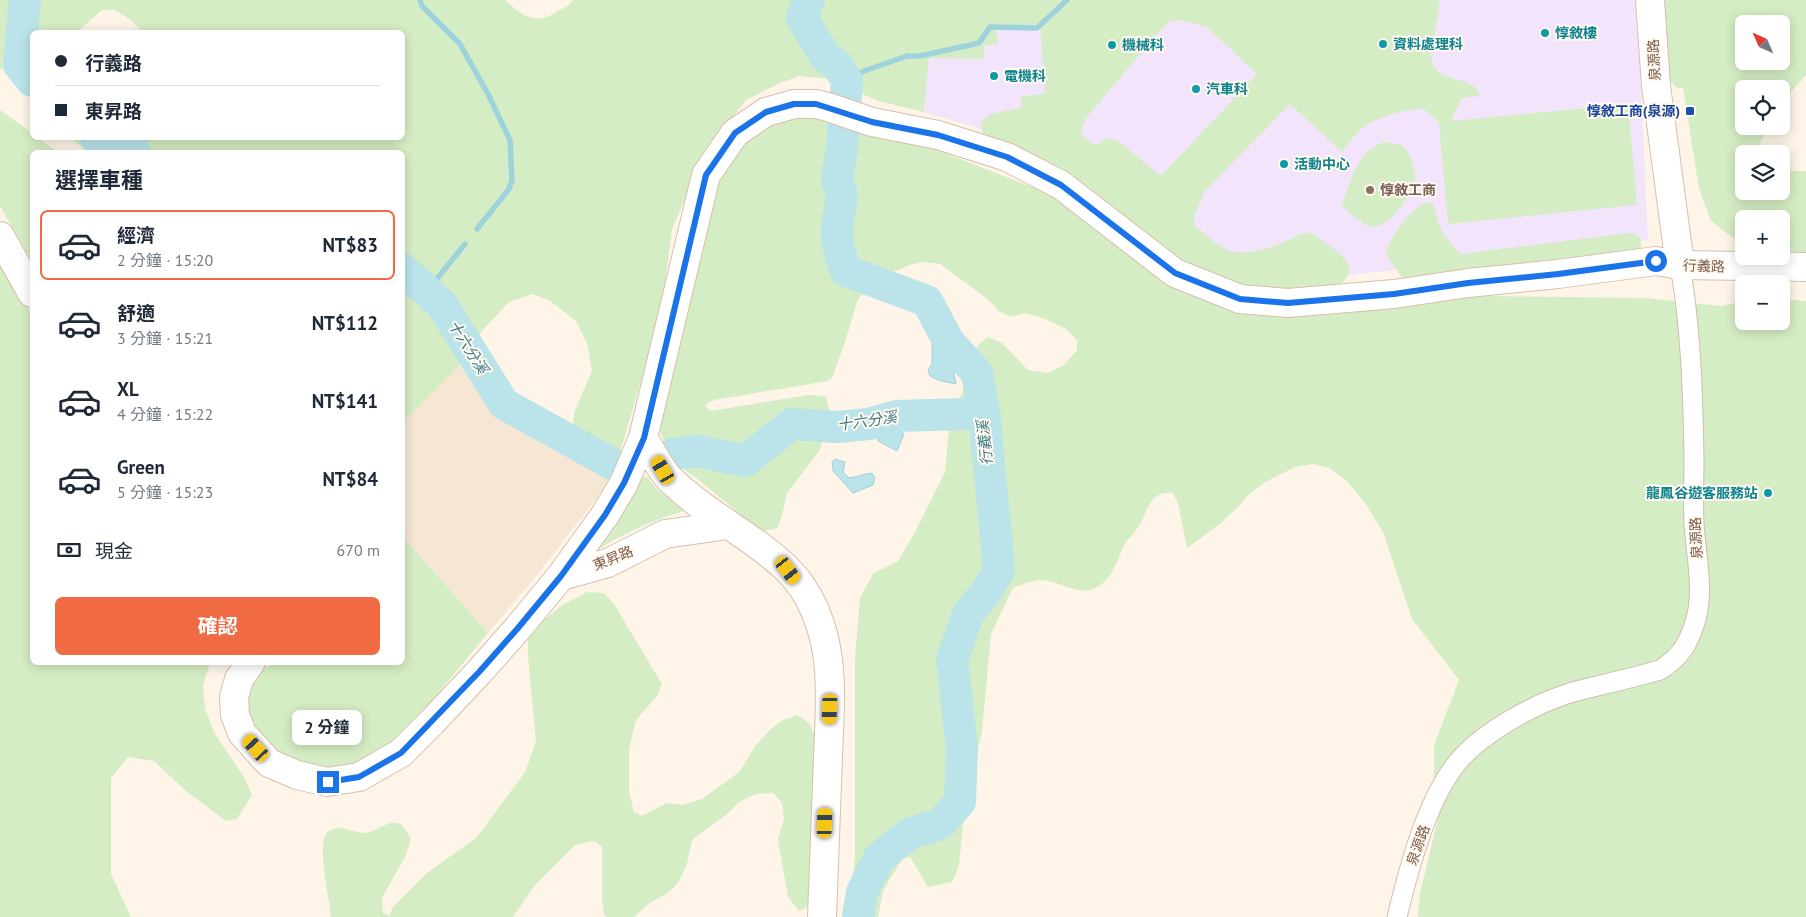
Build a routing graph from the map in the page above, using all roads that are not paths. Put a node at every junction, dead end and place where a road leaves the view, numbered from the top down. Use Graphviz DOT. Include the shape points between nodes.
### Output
graph roads {
  1 [pos="1650,0"];
  2 [pos="0,236"];
  3 [pos="1680,265"];
  4 [pos="1806,267"];
  5 [pos="30,290"];
  6 [pos="644,438"];
  7 [pos="728,525"];
  8 [pos="561,576"];
  9 [pos="248,665"];
  10 [pos="822,917"];
  11 [pos="1397,917"];
  1 -- 3 [label="street, 泉源路" via="1656,86"];
  2 -- 5 [label="street"];
  3 -- 4 [label="street, 行義路"];
  3 -- 6 [label="street, 行義路" via="1656,261 1394,294 1288,303 1240,299 1175,273 1061,185 1007,157 938,135 872,122 816,104 794,104 766,112 735,133 706,175"];
  3 -- 11 [label="street, 泉源路" via="1686,303 1692,399 1699,594 1697,617 1684,650 1660,670 1564,694 1528,711 1494,730 1463,756 1440,788 1421,834"];
  6 -- 7 [label="street" via="672,482"];
  6 -- 8 [label="street" via="605,515"];
  7 -- 8 [label="street, 東昇路" via="665,534 608,563"];
  7 -- 10 [label="street" via="788,570 815,610 822,630 828,660 830,709"];
  8 -- 9 [label="street" via="480,671 401,753 359,777 328,782 269,763 242,733 235,715 234,697 239,679"];
}
